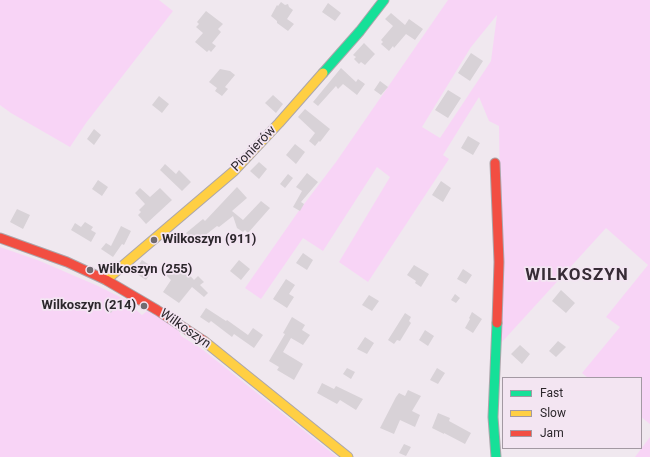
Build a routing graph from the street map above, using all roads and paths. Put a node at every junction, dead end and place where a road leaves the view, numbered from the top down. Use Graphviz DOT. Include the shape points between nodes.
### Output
graph roads {
  1 [pos="384,0"];
  2 [pos="495,163"];
  3 [pos="0,238"];
  4 [pos="106,280"];
  5 [pos="348,457"];
  6 [pos="496,457"];
  1 -- 4 [label="street, Pionierów" via="360,31 234,171"];
  2 -- 6 [label="street" via="499,262 493,417"];
  3 -- 4 [label="street, Wilkoszyn" via="54,257"];
  4 -- 5 [label="street, Wilkoszyn" via="208,344"];
}
